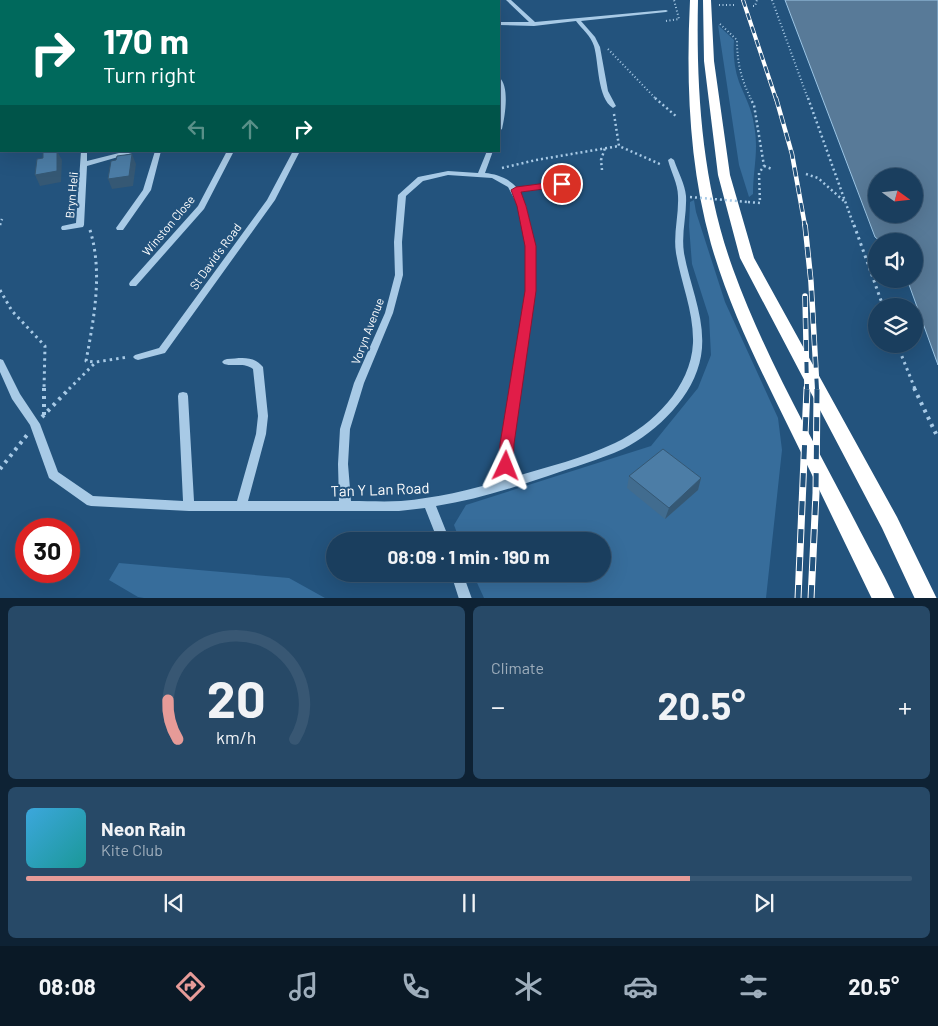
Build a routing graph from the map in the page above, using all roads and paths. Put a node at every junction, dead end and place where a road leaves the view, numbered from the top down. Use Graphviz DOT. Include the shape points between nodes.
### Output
graph roads {
  1 [pos="508,0"];
  2 [pos="694,0"];
  3 [pos="707,0"];
  4 [pos="757,0"];
  5 [pos="772,0"];
  6 [pos="734,6"];
  7 [pos="753,6"];
  8 [pos="720,12"];
  9 [pos="662,13"];
  10 [pos="720,19"];
  11 [pos="577,20"];
  12 [pos="500,24"];
  13 [pos="534,24"];
  14 [pos="591,36"];
  15 [pos="613,106"];
  16 [pos="677,117"];
  17 [pos="619,146"];
  18 [pos="605,148"];
  19 [pos="84,152"];
  20 [pos="132,152"];
  21 [pos="158,152"];
  22 [pos="230,152"];
  23 [pos="296,152"];
  24 [pos="490,152"];
  25 [pos="671,160"];
  26 [pos="85,164"];
  27 [pos="764,166"];
  28 [pos="772,169"];
  29 [pos="602,170"];
  30 [pos="674,171"];
  31 [pos="481,174"];
  32 [pos="806,174"];
  33 [pos="494,176"];
  34 [pos="562,184"];
  35 [pos="516,190"];
  36 [pos="690,197"];
  37 [pos="844,201"];
  38 [pos="2,219"];
  39 [pos="80,225"];
  40 [pos="0,226"];
  41 [pos="65,228"];
  42 [pos="120,228"];
  43 [pos="133,284"];
  44 [pos="0,290"];
  45 [pos="880,298"];
  46 [pos="901,353"];
  47 [pos="138,357"];
  48 [pos="0,362"];
  49 [pos="96,362"];
  50 [pos="227,362"];
  51 [pos="183,396"];
  52 [pos="44,415"];
  53 [pos="34,424"];
  54 [pos="938,438"];
  55 [pos="0,469"];
  56 [pos="510,484"];
  57 [pos="429,503"];
  58 [pos="189,506"];
  59 [pos="241,506"];
  60 [pos="346,506"];
  61 [pos="440,532"];
  62 [pos="460,582"];
  63 [pos="466,598"];
  64 [pos="884,598"];
  65 [pos="926,598"];
  1 -- 13 [label="street"];
  2 -- 64 [label="highway" via="692,37 696,111 705,185 718,243 744,316 783,400"];
  3 -- 65 [label="highway" via="709,61 724,174 746,258 890,523"];
  4 -- 7 [label="path"];
  5 -- 37 [label="path"];
  6 -- 8 [label="path" via="719,4"];
  9 -- 11 [label="street"];
  10 -- 27 [label="path" via="720,24 737,40 737,62 742,84 754,105"];
  11 -- 13 [label="street"];
  11 -- 14 [label="street"];
  12 -- 13 [label="street"];
  14 -- 15 [label="street" via="597,47 605,91"];
  14 -- 16 [label="path" via="595,36"];
  15 -- 17 [label="path"];
  17 -- 18 [label="path"];
  17 -- 30 [label="path"];
  18 -- 29 [label="path"];
  18 -- 33 [label="path" via="536,160 501,169"];
  19 -- 26 [label="street, Bryn Heli"];
  20 -- 26 [label="street"];
  21 -- 42 [label="street" via="147,190"];
  22 -- 43 [label="street, Winston Close" via="201,207"];
  23 -- 47 [label="street, St David's Road" via="272,200 162,351"];
  24 -- 31 [label="street"];
  25 -- 30 [label="street, Tan Y Lan Road"];
  26 -- 39 [label="street, Bryn Heli"];
  27 -- 28 [label="path"];
  27 -- 36 [label="path, bridge" via="759,172 760,203"];
  30 -- 56 [label="street, Tan Y Lan Road" via="682,195 678,221 680,252 698,327 696,357 685,386 665,412 635,437 596,456"];
  31 -- 33 [label="street, Voryn Avenue"];
  31 -- 60 [label="street, Voryn Avenue" via="435,175 422,179 402,195 398,275 389,313 359,383 345,429"];
  32 -- 37 [label="path" via="818,178"];
  33 -- 35 [label="street, Voryn Avenue"];
  34 -- 35 [label="street"];
  35 -- 56 [label="street" via="530,246 530,291 507,444 506,466"];
  37 -- 45 [label="path"];
  38 -- 40 [label="path"];
  39 -- 41 [label="street, Bryn Heli"];
  39 -- 49 [label="path" via="90,230 93,238 96,276 94,322 86,361"];
  44 -- 52 [label="path" via="12,311 45,346"];
  46 -- 54 [label="path"];
  47 -- 49 [label="path"];
  48 -- 53 [label="street, Tan Y Lan Road"];
  49 -- 52 [label="path"];
  50 -- 59 [label="street" via="249,361 258,367 263,416"];
  51 -- 58 [label="street"];
  52 -- 53 [label="path"];
  53 -- 55 [label="path"];
  53 -- 58 [label="street, Tan Y Lan Road" via="53,475 91,501"];
  56 -- 57 [label="street, Tan Y Lan Road"];
  57 -- 60 [label="street, Tan Y Lan Road"];
  57 -- 61 [label="street"];
  58 -- 59 [label="street, Tan Y Lan Road"];
  59 -- 60 [label="street, Tan Y Lan Road"];
  62 -- 63 [label="street"];
}
